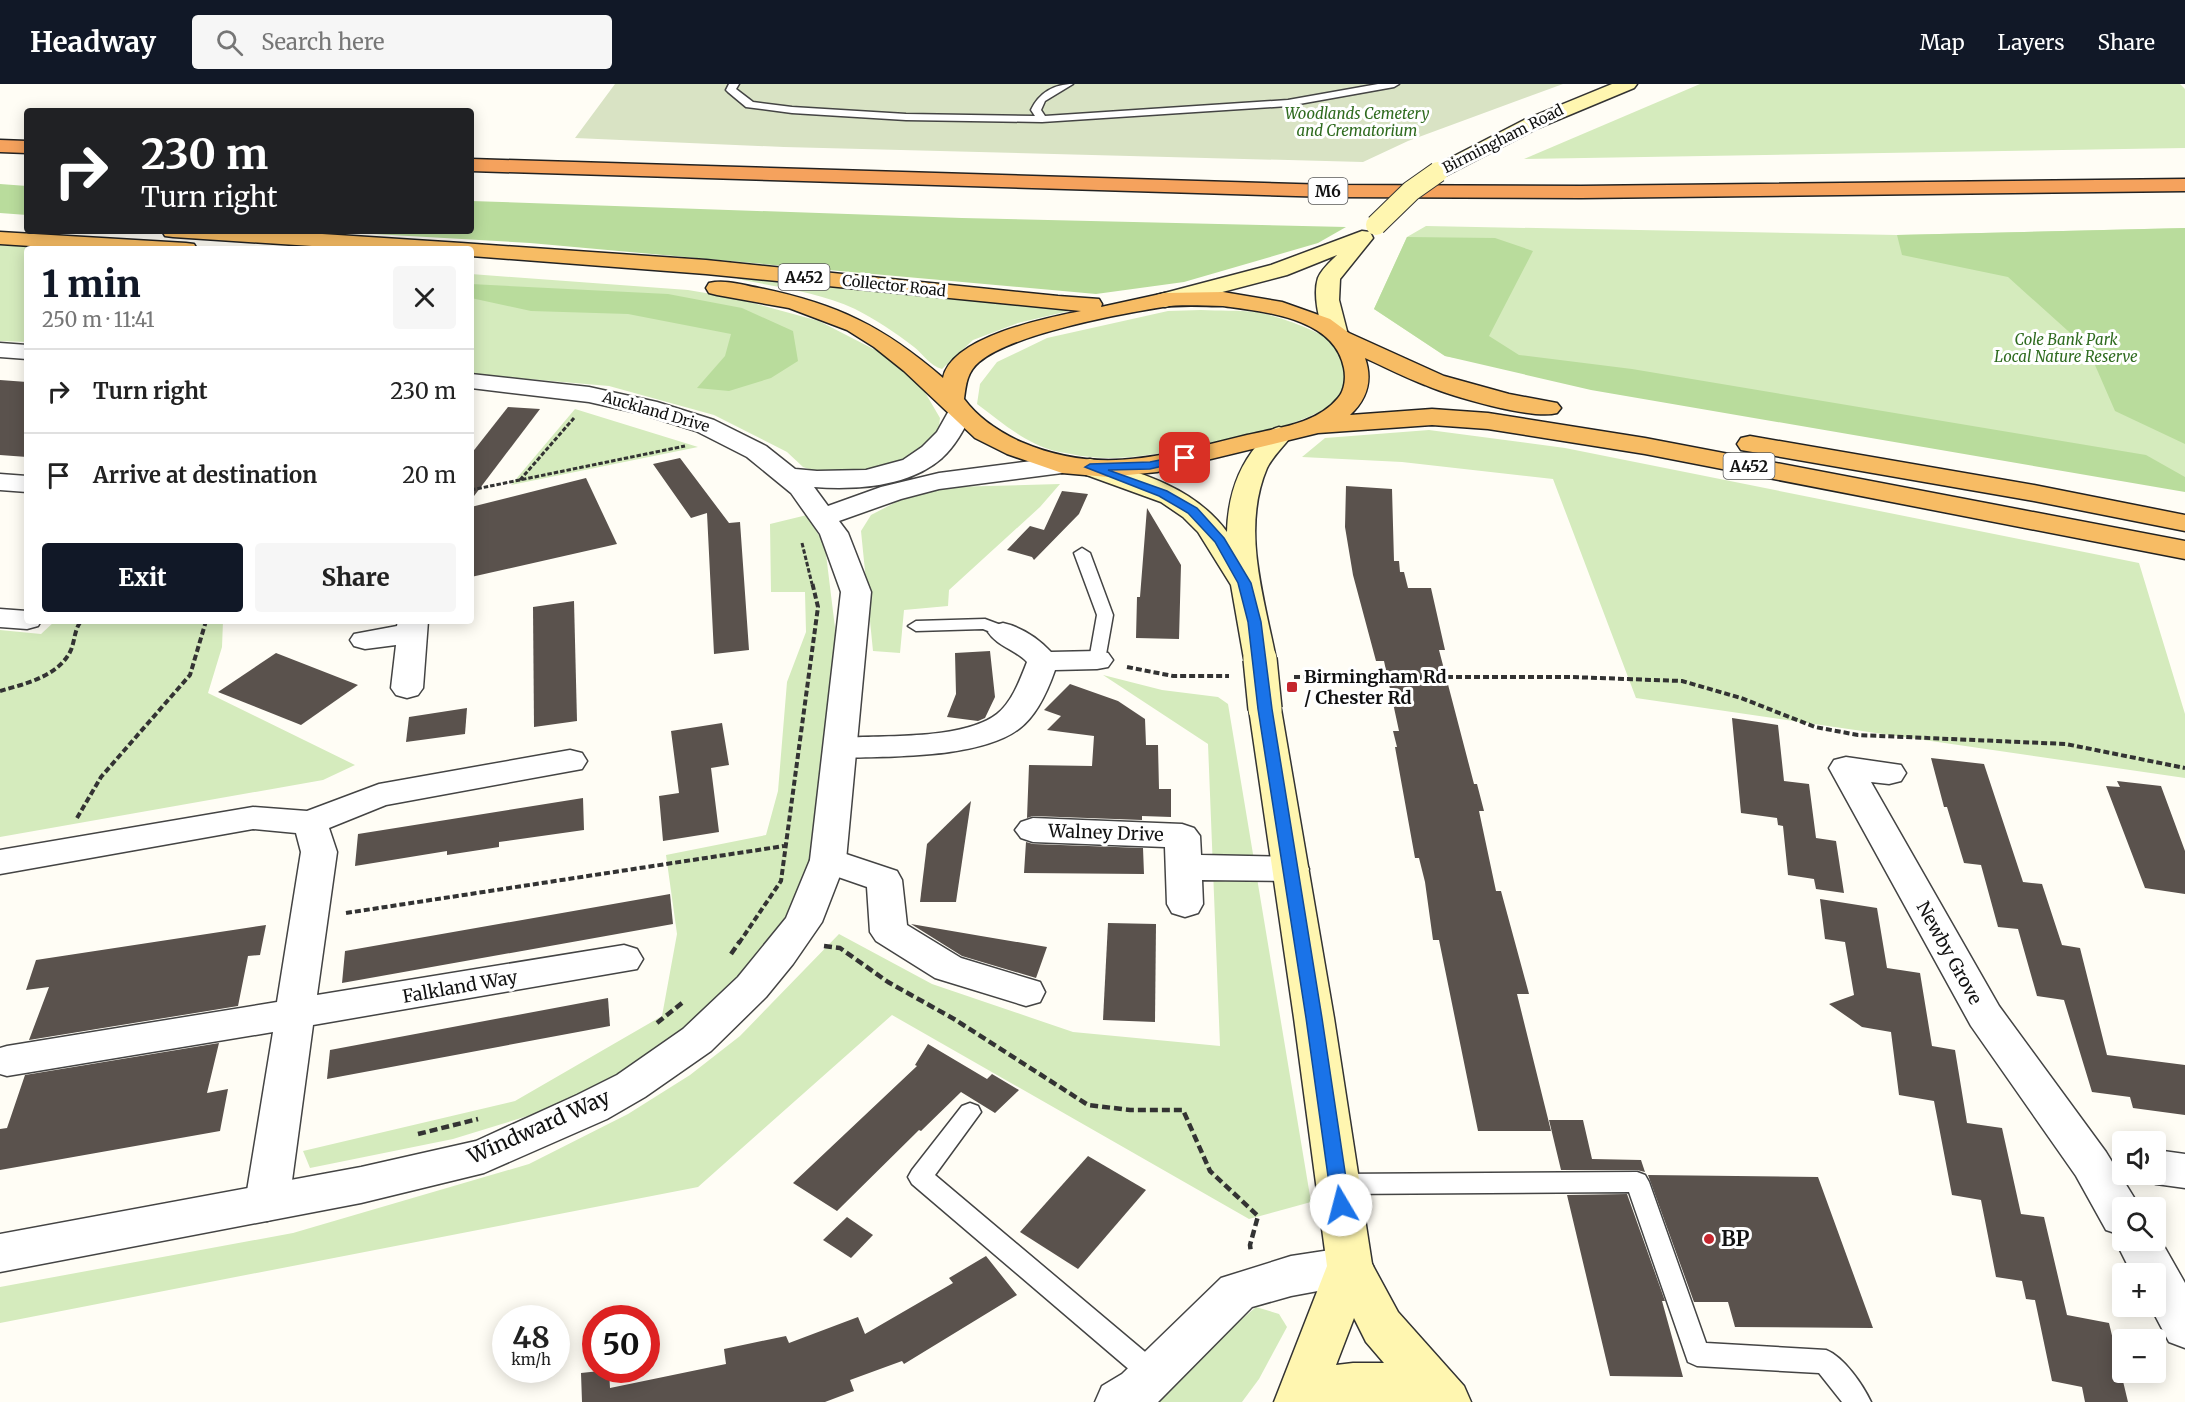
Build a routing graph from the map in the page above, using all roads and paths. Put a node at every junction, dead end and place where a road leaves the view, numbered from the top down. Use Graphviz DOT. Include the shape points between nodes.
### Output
graph roads {
  1 [pos="734,84"];
  2 [pos="1068,84"];
  3 [pos="1394,84"];
  4 [pos="1628,84"];
  5 [pos="1042,119"];
  6 [pos="0,146"];
  7 [pos="24,147"];
  8 [pos="474,165"];
  9 [pos="2185,185"];
  10 [pos="2185,204"];
  11 [pos="2053,206"];
  12 [pos="2018,207"];
  13 [pos="1275,209"];
  14 [pos="0,221"];
  15 [pos="24,223"];
  16 [pos="1369,231"];
  17 [pos="221,234"];
  18 [pos="0,238"];
  19 [pos="135,246"];
  20 [pos="413,246"];
  21 [pos="474,250"];
  22 [pos="474,267"];
  23 [pos="1165,300"];
  24 [pos="1138,306"];
  25 [pos="1340,335"];
  26 [pos="0,350"];
  27 [pos="24,352"];
  28 [pos="474,381"];
  29 [pos="594,394"];
  30 [pos="955,406"];
  31 [pos="1309,426"];
  32 [pos="1279,435"];
  33 [pos="730,437"];
  34 [pos="1062,465"];
  35 [pos="1090,467"];
  36 [pos="792,477"];
  37 [pos="520,481"];
  38 [pos="0,482"];
  39 [pos="24,484"];
  40 [pos="474,489"];
  41 [pos="826,516"];
  42 [pos="2185,523"];
  43 [pos="800,533"];
  44 [pos="2185,550"];
  45 [pos="1082,552"];
  46 [pos="1245,583"];
  47 [pos="0,618"];
  48 [pos="24,620"];
  49 [pos="78,624"];
  50 [pos="205,624"];
  51 [pos="916,626"];
  52 [pos="413,627"];
  53 [pos="1003,632"];
  54 [pos="365,640"];
  55 [pos="1096,660"];
  56 [pos="1043,661"];
  57 [pos="1232,676"];
  58 [pos="1290,676"];
  59 [pos="406,688"];
  60 [pos="0,691"];
  61 [pos="841,748"];
  62 [pos="570,761"];
  63 [pos="2185,768"];
  64 [pos="1889,773"];
  65 [pos="310,823"];
  66 [pos="1033,830"];
  67 [pos="784,846"];
  68 [pos="58,853"];
  69 [pos="828,860"];
  70 [pos="0,862"];
  71 [pos="1185,867"];
  72 [pos="1291,869"];
  73 [pos="1185,904"];
  74 [pos="309,918"];
  75 [pos="780,954"];
  76 [pos="729,957"];
  77 [pos="624,959"];
  78 [pos="1026,992"];
  79 [pos="691,995"];
  80 [pos="295,1014"];
  81 [pos="647,1031"];
  82 [pos="7,1061"];
  83 [pos="970,1112"];
  84 [pos="481,1118"];
  85 [pos="411,1135"];
  86 [pos="2107,1164"];
  87 [pos="2166,1168"];
  88 [pos="2185,1171"];
  89 [pos="1338,1184"];
  90 [pos="2116,1197"];
  91 [pos="267,1203"];
  92 [pos="0,1253"];
  93 [pos="1350,1266"];
  94 [pos="1258,1286"];
  95 [pos="2166,1293"];
  96 [pos="2185,1327"];
  97 [pos="1137,1389"];
  98 [pos="1299,1401"];
  99 [pos="1446,1402"];
  100 [pos="1858,1402"];
  1 -- 5 [label="lane" via="731,90 750,105 792,110"];
  2 -- 5 [label="lane" via="1041,99 1036,110"];
  3 -- 5 [label="lane" via="1288,104"];
  4 -- 16 [label="main road, Birmingham Road, bridge" via="1515,130 1438,172 1411,191"];
  6 -- 7 [label="highway"];
  8 -- 9 [label="highway, M6" via="1331,191"];
  10 -- 11 [label="highway"];
  12 -- 13 [label="highway, M6"];
  14 -- 15 [label="highway"];
  16 -- 23 [label="main road, Birmingham Road" via="1279,270"];
  16 -- 25 [label="main road, Birmingham Road" via="1329,278 1328,300"];
  17 -- 20 [label="highway"];
  18 -- 19 [label="highway"];
  21 -- 24 [label="highway, Collector Road / A452" via="706,267 1058,303"];
  22 -- 30 [label="highway, A452" via="690,284 780,300 834,316 870,333 909,361"];
  23 -- 24 [label="highway, A452"];
  23 -- 25 [label="highway, A452" via="1223,299 1258,304 1293,313"];
  24 -- 30 [label="highway, A452" via="1036,327 971,356 956,373"];
  25 -- 31 [label="highway, A452" via="1355,360 1358,382 1347,404"];
  25 -- 42 [label="highway, A452" via="1435,381 1507,401"];
  26 -- 27 [label="street"];
  28 -- 29 [label="street, Auckland Drive"];
  29 -- 33 [label="street, Auckland Drive" via="688,419"];
  29 -- 37 [label="path"];
  30 -- 34 [label="highway, A452" via="999,441"];
  30 -- 36 [label="street, Auckland Drive" via="952,432 922,461 905,470 851,481"];
  31 -- 32 [label="highway, A452"];
  31 -- 44 [label="highway, A452" via="1432,417 1488,421 1645,446"];
  32 -- 35 [label="highway, A452" via="1150,465"];
  32 -- 46 [label="main road" via="1254,468 1241,504"];
  33 -- 36 [label="street, Auckland Drive"];
  33 -- 37 [label="path"];
  34 -- 35 [label="highway, A452"];
  34 -- 41 [label="street" via="939,481"];
  35 -- 46 [label="main road" via="1163,494 1192,510 1220,540"];
  36 -- 41 [label="street, Auckland Drive"];
  37 -- 40 [label="path"];
  38 -- 39 [label="street"];
  41 -- 61 [label="street, Auckland Drive" via="841,543 856,592"];
  43 -- 67 [label="path" via="818,607"];
  45 -- 55 [label="lane" via="1105,615"];
  46 -- 72 [label="main road, bridge" via="1255,622"];
  47 -- 48 [label="street"];
  49 -- 60 [label="path" via="69,657 38,680"];
  50 -- 68 [label="path" via="190,675 101,777"];
  51 -- 53 [label="lane" via="986,624"];
  52 -- 54 [label="street"];
  52 -- 59 [label="street"];
  53 -- 56 [label="street" via="1031,648"];
  55 -- 56 [label="street"];
  55 -- 57 [label="path" via="1173,676"];
  56 -- 61 [label="street" via="1034,686 1009,721 991,733 920,744"];
  58 -- 63 [label="path" via="1682,681 1741,698 1815,727 1858,735 2066,744"];
  61 -- 69 [label="street, Windward Way"];
  62 -- 65 [label="street" via="379,795"];
  64 -- 86 [label="street, Newby Grove" via="1846,768 1985,1016"];
  65 -- 68 [label="street" via="253,818"];
  65 -- 74 [label="street" via="319,852"];
  66 -- 71 [label="street, Walney Drive" via="1182,836"];
  67 -- 74 [label="path"];
  67 -- 76 [label="path" via="781,881"];
  68 -- 70 [label="street"];
  69 -- 75 [label="street, Windward Way" via="803,922"];
  69 -- 78 [label="street" via="884,880 889,932 948,968"];
  71 -- 72 [label="street"];
  71 -- 73 [label="street, Walney Drive"];
  72 -- 89 [label="main road"];
  74 -- 80 [label="street"];
  75 -- 91 [label="street, Windward Way" via="697,1040 631,1086 592,1107 484,1156"];
  75 -- 94 [label="path" via="805,963 820,946 840,948 888,982 954,1019 1088,1105 1183,1110 1210,1171 1258,1216 1250,1245"];
  77 -- 80 [label="street, Falkland Way"];
  79 -- 81 [label="path"];
  80 -- 82 [label="street, Falkland Way"];
  80 -- 91 [label="street"];
  83 -- 97 [label="lane" via="920,1177"];
  84 -- 85 [label="path"];
  86 -- 90 [label="street, Newby Grove"];
  87 -- 88 [label="street"];
  89 -- 93 [label="main road"];
  89 -- 100 [label="lane" via="1637,1182 1697,1354 1826,1362"];
  91 -- 92 [label="street, Windward Way"];
  93 -- 94 [label="street"];
  93 -- 98 [label="main road"];
  93 -- 99 [label="main road" via="1382,1327"];
  94 -- 97 [label="street" via="1237,1292"];
  95 -- 96 [label="street"];
  98 -- 99 [label="main road" via="1345,1383 1416,1390"];
}
